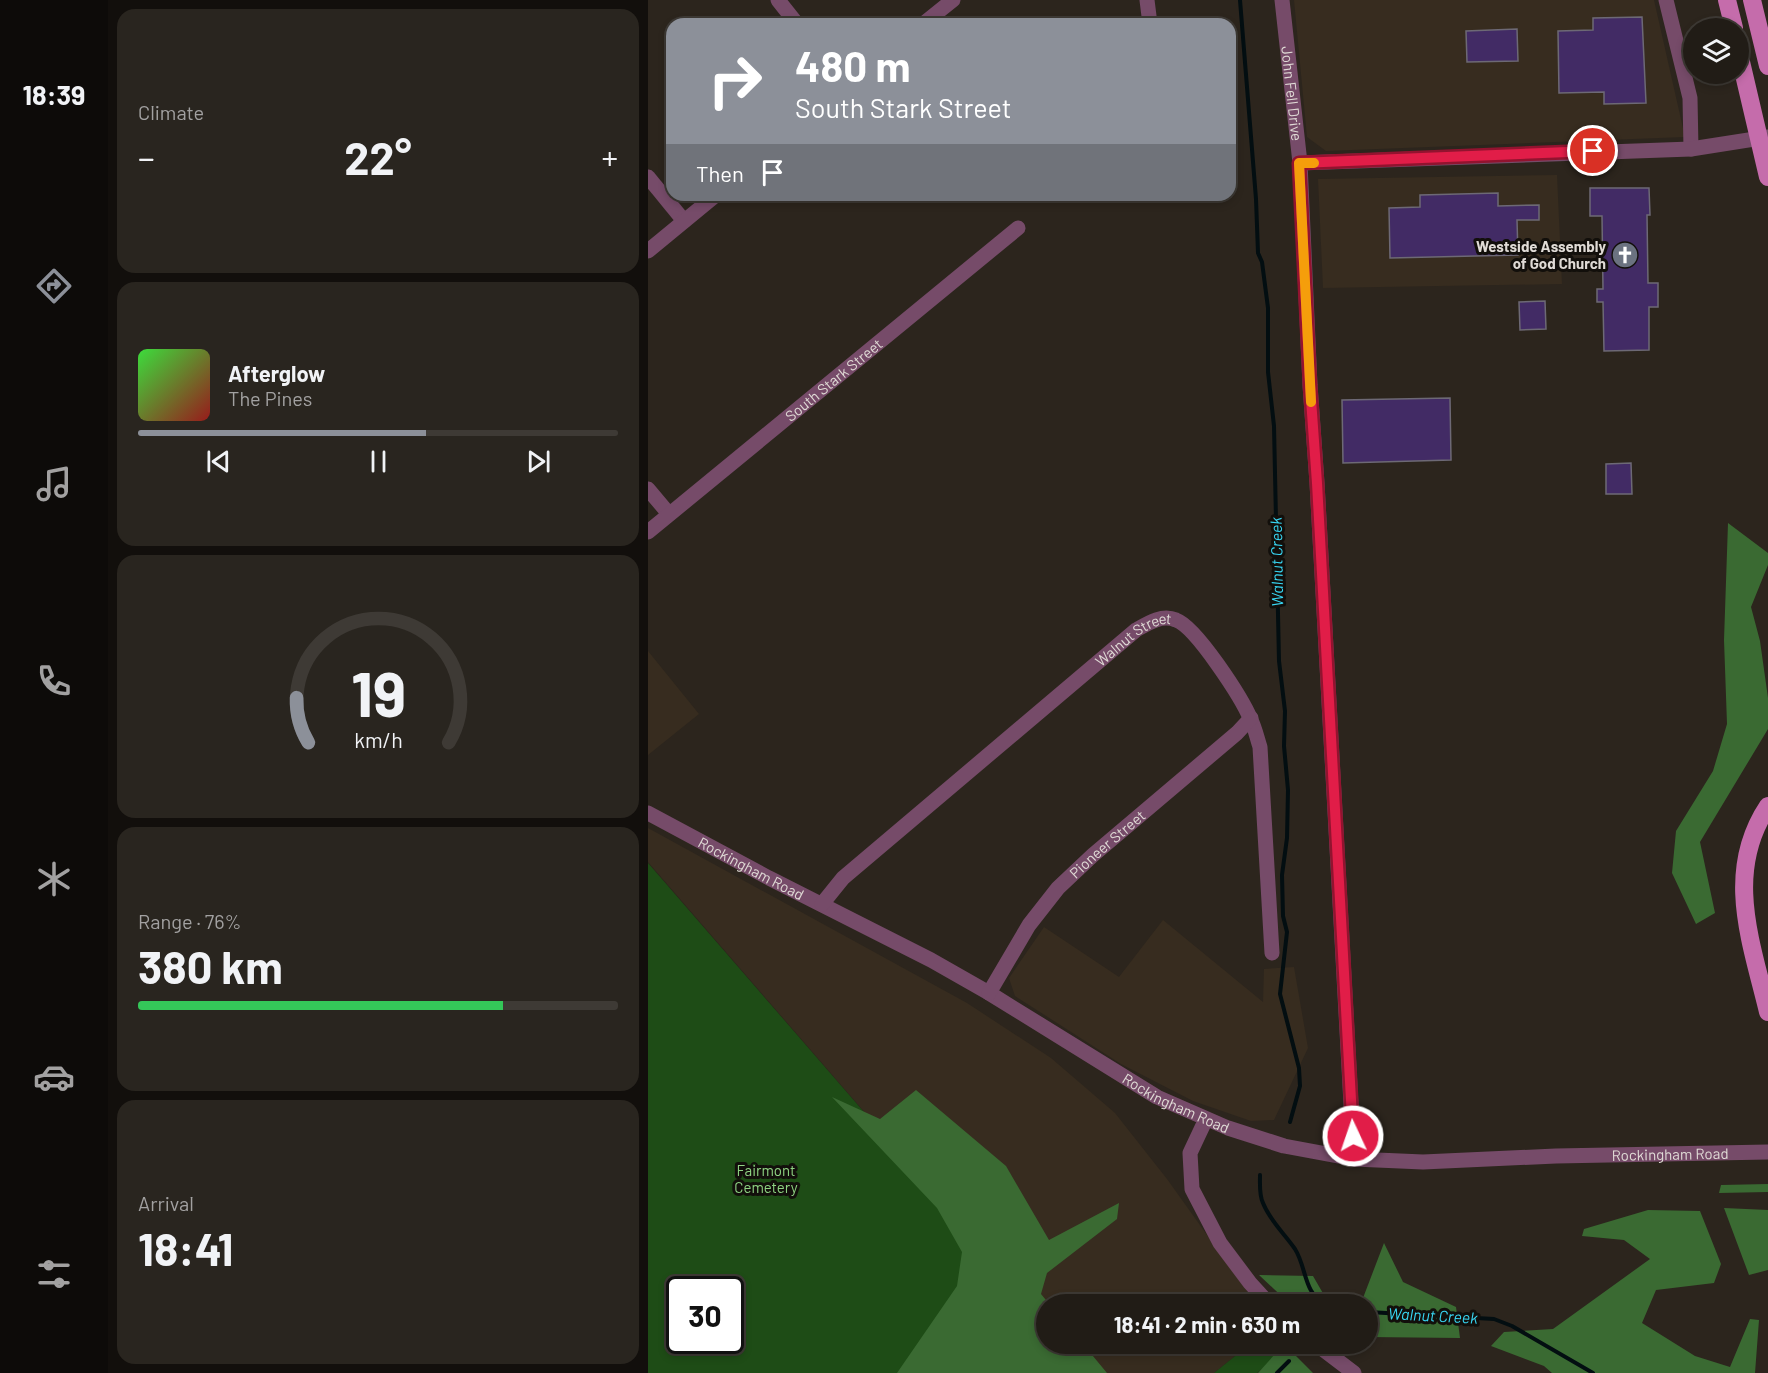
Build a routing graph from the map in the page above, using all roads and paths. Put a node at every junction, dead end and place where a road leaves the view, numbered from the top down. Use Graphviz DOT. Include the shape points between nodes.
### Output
graph roads {
  1 [pos="778,0"];
  2 [pos="953,0"];
  3 [pos="1147,0"];
  4 [pos="1282,0"];
  5 [pos="1665,0"];
  6 [pos="1727,0"];
  7 [pos="1752,0"];
  8 [pos="792,18"];
  9 [pos="930,18"];
  10 [pos="1149,18"];
  11 [pos="1732,18"];
  12 [pos="1768,66"];
  13 [pos="1748,84"];
  14 [pos="1763,138"];
  15 [pos="1691,148"];
  16 [pos="1299,163"];
  17 [pos="648,177"];
  18 [pos="1768,177"];
  19 [pos="666,199"];
  20 [pos="668,201"];
  21 [pos="709,201"];
  22 [pos="684,221"];
  23 [pos="1018,228"];
  24 [pos="648,251"];
  25 [pos="648,489"];
  26 [pos="669,514"];
  27 [pos="648,532"];
  28 [pos="1251,718"];
  29 [pos="1768,806"];
  30 [pos="648,813"];
  31 [pos="822,904"];
  32 [pos="1272,953"];
  33 [pos="989,993"];
  34 [pos="1768,1012"];
  35 [pos="1206,1119"];
  36 [pos="1768,1152"];
  37 [pos="1354,1159"];
  38 [pos="1260,1294"];
  39 [pos="1329,1354"];
  40 [pos="1354,1373"];
  1 -- 8 [label="street"];
  2 -- 9 [label="street"];
  3 -- 10 [label="street"];
  4 -- 16 [label="street, John Fell Drive"];
  5 -- 15 [label="street" via="1690,98"];
  6 -- 11 [label="main road"];
  7 -- 12 [label="main road"];
  13 -- 14 [label="main road"];
  14 -- 15 [label="street"];
  14 -- 18 [label="main road"];
  15 -- 16 [label="street"];
  16 -- 37 [label="street, John Fell Drive"];
  17 -- 19 [label="street"];
  20 -- 22 [label="street"];
  21 -- 22 [label="street"];
  22 -- 24 [label="street"];
  23 -- 26 [label="street, South Stark Street"];
  25 -- 26 [label="street"];
  26 -- 27 [label="street, South Stark Street"];
  28 -- 31 [label="street, Walnut Street" via="1186,625 1173,618 1156,619 1136,630 843,878"];
  28 -- 32 [label="street, Walnut Street" via="1260,747"];
  28 -- 33 [label="street, Pioneer Street" via="1058,888 1029,925"];
  29 -- 34 [label="main road" via="1748,848 1743,878 1744,905"];
  30 -- 31 [label="street, Rockingham Road"];
  31 -- 33 [label="street, Rockingham Road"];
  33 -- 35 [label="street, Rockingham Road" via="1136,1086"];
  35 -- 37 [label="street, Rockingham Road" via="1284,1146"];
  35 -- 38 [label="street" via="1190,1152 1192,1189 1220,1243"];
  36 -- 37 [label="street, Rockingham Road" via="1423,1162"];
  39 -- 40 [label="street"];
}
